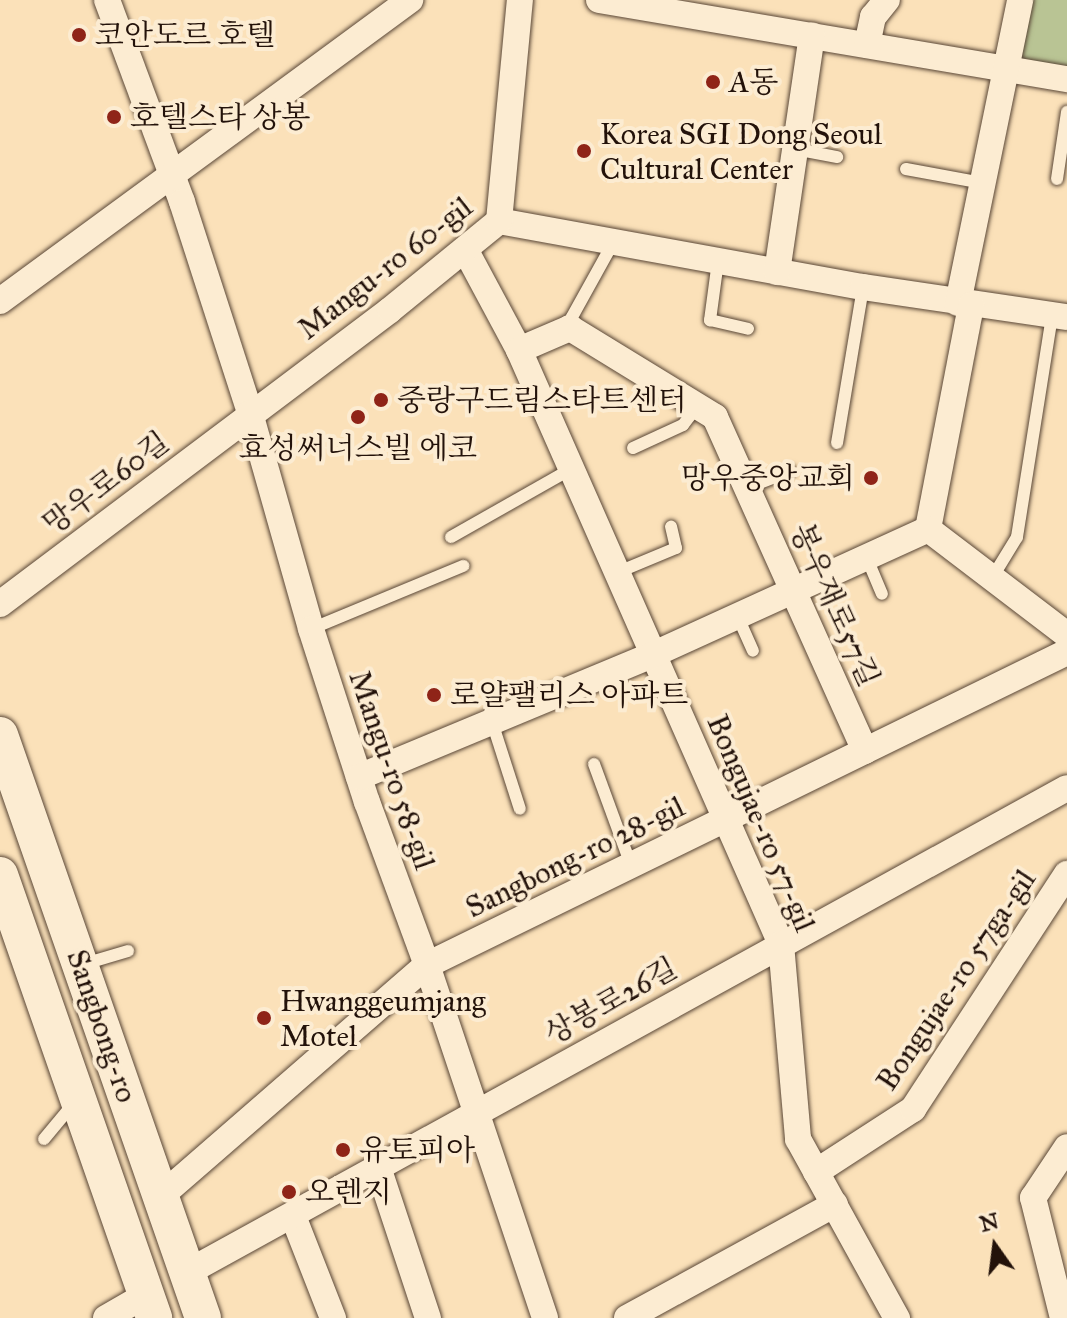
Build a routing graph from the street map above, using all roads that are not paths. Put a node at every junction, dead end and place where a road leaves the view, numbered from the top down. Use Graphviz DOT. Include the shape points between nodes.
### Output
graph roads {
  1 [pos="107,0"];
  2 [pos="410,0"];
  3 [pos="520,0"];
  4 [pos="599,0"];
  5 [pos="887,0"];
  6 [pos="1020,0"];
  7 [pos="812,36"];
  8 [pos="867,45"];
  9 [pos="1004,68"];
  10 [pos="1067,79"];
  11 [pos="1067,112"];
  12 [pos="795,149"];
  13 [pos="837,157"];
  14 [pos="906,169"];
  15 [pos="171,176"];
  16 [pos="1057,179"];
  17 [pos="982,183"];
  18 [pos="499,221"];
  19 [pos="613,243"];
  20 [pos="466,251"];
  21 [pos="718,261"];
  22 [pos="777,272"];
  23 [pos="863,287"];
  24 [pos="0,301"];
  25 [pos="965,304"];
  26 [pos="1063,317"];
  27 [pos="570,328"];
  28 [pos="748,329"];
  29 [pos="519,350"];
  30 [pos="698,405"];
  31 [pos="250,413"];
  32 [pos="837,443"];
  33 [pos="633,448"];
  34 [pos="571,469"];
  35 [pos="790,471"];
  36 [pos="747,488"];
  37 [pos="671,527"];
  38 [pos="928,529"];
  39 [pos="451,537"];
  40 [pos="866,556"];
  41 [pos="463,566"];
  42 [pos="616,573"];
  43 [pos="992,578"];
  44 [pos="792,589"];
  45 [pos="882,594"];
  46 [pos="0,604"];
  47 [pos="737,615"];
  48 [pos="311,629"];
  49 [pos="1067,635"];
  50 [pos="753,651"];
  51 [pos="1067,652"];
  52 [pos="652,655"];
  53 [pos="492,722"];
  54 [pos="0,735"];
  55 [pos="865,751"];
  56 [pos="594,764"];
  57 [pos="359,777"];
  58 [pos="1067,788"];
  59 [pos="520,809"];
  60 [pos="728,818"];
  61 [pos="631,865"];
  62 [pos="1067,874"];
  63 [pos="0,875"];
  64 [pos="781,944"];
  65 [pos="128,951"];
  66 [pos="81,965"];
  67 [pos="427,965"];
  68 [pos="78,1098"];
  69 [pos="477,1112"];
  70 [pos="44,1139"];
  71 [pos="1067,1147"];
  72 [pos="378,1167"];
  73 [pos="816,1172"];
  74 [pos="161,1196"];
  75 [pos="835,1204"];
  76 [pos="293,1216"];
  77 [pos="188,1272"];
  78 [pos="150,1306"];
  79 [pos="106,1318"];
  80 [pos="203,1318"];
  81 [pos="333,1318"];
  82 [pos="428,1318"];
  83 [pos="545,1318"];
  84 [pos="627,1318"];
  85 [pos="897,1318"];
  86 [pos="1063,1318"];
  1 -- 15 [label="street, Mangu-ro 58-gil"];
  2 -- 15 [label="street"];
  3 -- 18 [label="street, Mangu-ro 60-gil"];
  4 -- 7 [label="street"];
  5 -- 8 [label="street" via="873,17"];
  6 -- 9 [label="street"];
  7 -- 8 [label="street"];
  7 -- 12 [label="street"];
  8 -- 9 [label="street"];
  9 -- 10 [label="street"];
  9 -- 17 [label="street"];
  11 -- 16 [label="lane"];
  12 -- 13 [label="lane"];
  12 -- 22 [label="street"];
  14 -- 17 [label="lane"];
  15 -- 24 [label="street"];
  15 -- 31 [label="street, Mangu-ro 58-gil"];
  17 -- 25 [label="street"];
  18 -- 19 [label="street"];
  18 -- 20 [label="street, Mangu-ro 60-gil"];
  19 -- 21 [label="street"];
  19 -- 27 [label="lane"];
  20 -- 29 [label="street, Bongujae-ro 57-gil"];
  20 -- 31 [label="street, Mangu-ro 60-gil"];
  21 -- 22 [label="street"];
  21 -- 28 [label="lane" via="710,320"];
  22 -- 23 [label="street"];
  23 -- 25 [label="street"];
  23 -- 32 [label="lane"];
  25 -- 26 [label="street"];
  25 -- 38 [label="street"];
  26 -- 43 [label="lane" via="1017,537"];
  27 -- 29 [label="street"];
  27 -- 30 [label="street, 봉우재로57길"];
  29 -- 34 [label="street, Bongujae-ro 57-gil"];
  30 -- 33 [label="lane" via="683,425"];
  30 -- 36 [label="street, 봉우재로57길" via="715,417"];
  31 -- 46 [label="street, 망우로60길"];
  31 -- 48 [label="street, Mangu-ro 58-gil"];
  34 -- 39 [label="lane"];
  34 -- 42 [label="street, Bongujae-ro 57-gil"];
  35 -- 36 [label="lane"];
  36 -- 44 [label="street, 봉우재로57길"];
  37 -- 42 [label="lane" via="676,548"];
  38 -- 40 [label="street"];
  38 -- 43 [label="street"];
  40 -- 44 [label="street"];
  40 -- 45 [label="lane"];
  41 -- 48 [label="lane"];
  42 -- 52 [label="street, Bongujae-ro 57-gil"];
  43 -- 49 [label="street"];
  44 -- 47 [label="street"];
  44 -- 55 [label="street, 봉우재로57길"];
  47 -- 50 [label="lane"];
  47 -- 52 [label="street"];
  48 -- 57 [label="street, Mangu-ro 58-gil"];
  51 -- 55 [label="street, Sangbong-ro 28-gil"];
  52 -- 53 [label="street"];
  52 -- 60 [label="street, Bongujae-ro 57-gil"];
  53 -- 57 [label="street"];
  53 -- 59 [label="lane"];
  54 -- 66 [label="main road, Sangbong-ro"];
  55 -- 60 [label="street, Sangbong-ro 28-gil"];
  56 -- 61 [label="lane"];
  57 -- 67 [label="street, Mangu-ro 58-gil"];
  58 -- 64 [label="street, 상봉로26길"];
  60 -- 61 [label="street, Sangbong-ro 28-gil"];
  60 -- 64 [label="street, Bongujae-ro 57-gil"];
  61 -- 67 [label="street, Sangbong-ro 28-gil"];
  62 -- 73 [label="street, Bongujae-ro 57ga-gil" via="913,1109"];
  63 -- 68 [label="main road, Sangbong-ro"];
  64 -- 69 [label="street, 상봉로26길"];
  64 -- 73 [label="street, Bongujae-ro 57-gil" via="798,1139"];
  65 -- 66 [label="lane"];
  66 -- 74 [label="main road, Sangbong-ro"];
  67 -- 69 [label="street, Mangu-ro 58-gil"];
  67 -- 74 [label="street, Sangbong-ro 28-gil"];
  68 -- 70 [label="lane"];
  68 -- 78 [label="main road, Sangbong-ro"];
  69 -- 72 [label="street, 상봉로26길"];
  69 -- 83 [label="street, Mangu-ro 58-gil"];
  71 -- 86 [label="street" via="1033,1198"];
  72 -- 76 [label="street, 상봉로26길"];
  72 -- 82 [label="street"];
  73 -- 75 [label="street, Bongujae-ro 57-gil"];
  74 -- 77 [label="main road, Sangbong-ro"];
  75 -- 84 [label="street"];
  75 -- 85 [label="street, Bongujae-ro 57-gil"];
  76 -- 77 [label="street, 상봉로26길"];
  76 -- 81 [label="street"];
  77 -- 80 [label="main road, Sangbong-ro"];
  78 -- 79 [label="street"];
}
